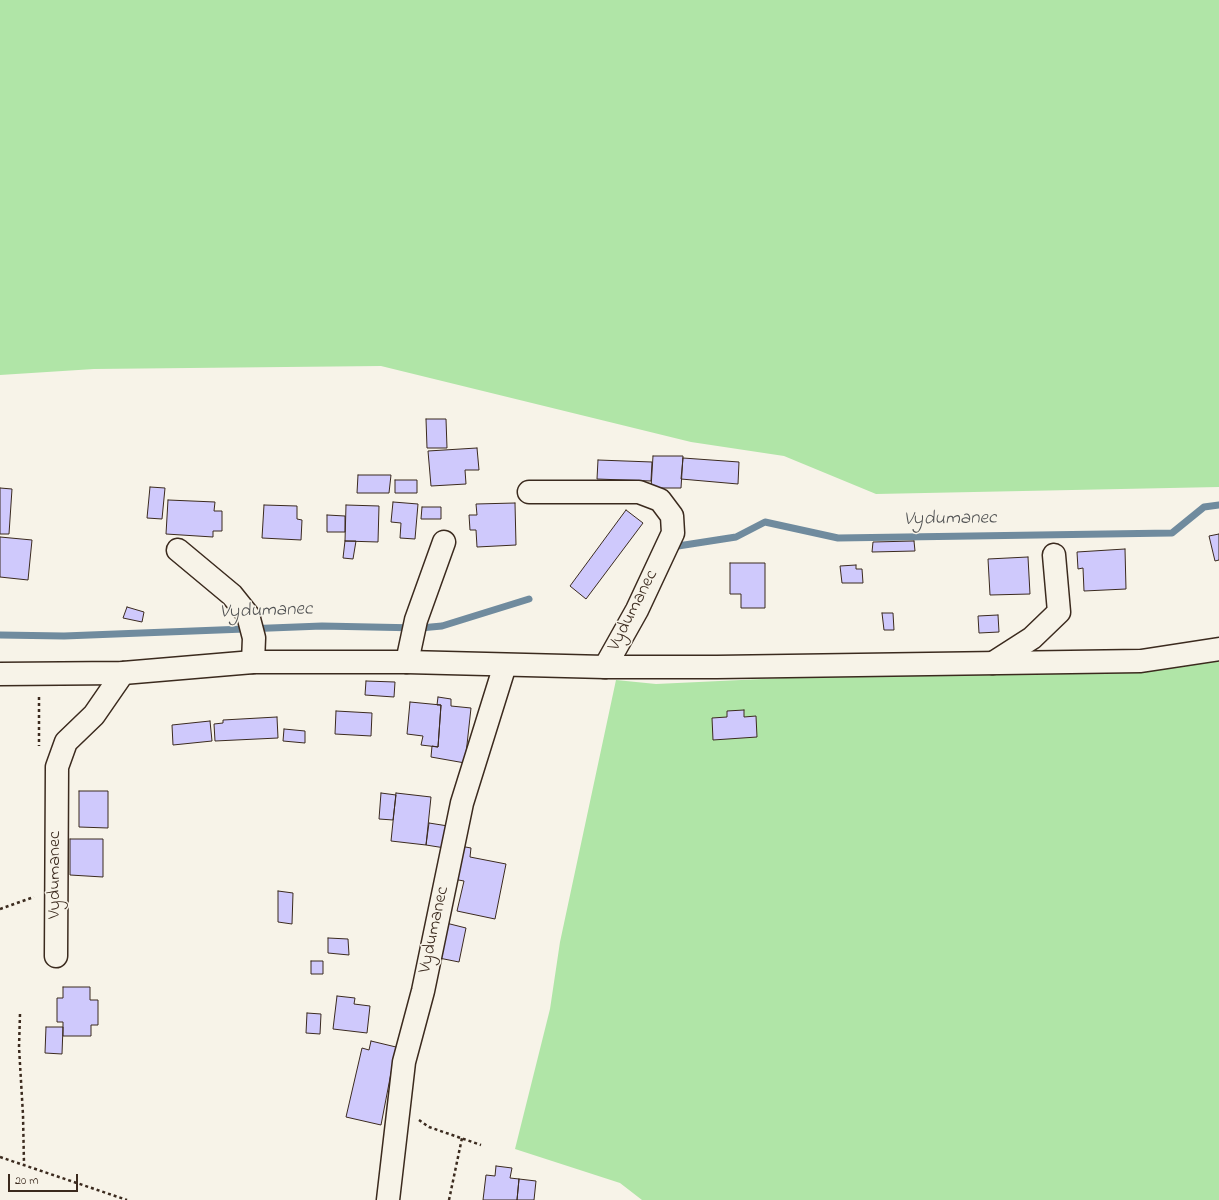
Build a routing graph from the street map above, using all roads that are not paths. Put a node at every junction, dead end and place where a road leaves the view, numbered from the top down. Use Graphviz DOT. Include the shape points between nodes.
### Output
graph roads {
  1 [pos="529,492"];
  2 [pos="444,542"];
  3 [pos="178,550"];
  4 [pos="1054,556"];
  5 [pos="1219,650"];
  6 [pos="409,652"];
  7 [pos="254,662"];
  8 [pos="993,663"];
  9 [pos="505,665"];
  10 [pos="605,667"];
  11 [pos="123,673"];
  12 [pos="0,674"];
  13 [pos="56,956"];
  14 [pos="388,1200"];
  1 -- 10 [label="main road, Vydumanec" via="639,492 660,500 672,516 673,532 634,616"];
  2 -- 6 [label="main road" via="416,620"];
  3 -- 7 [label="main road" via="232,595 248,615 254,638"];
  4 -- 8 [label="main road" via="1059,612 1032,638"];
  5 -- 8 [label="main road, Vydumanec" via="1141,661"];
  6 -- 7 [label="main road, Vydumanec"];
  6 -- 9 [label="main road, Vydumanec"];
  7 -- 11 [label="main road, Vydumanec"];
  8 -- 10 [label="main road, Vydumanec"];
  9 -- 10 [label="main road, Vydumanec"];
  9 -- 14 [label="main road, Vydumanec" via="462,803 423,991 404,1062"];
  11 -- 12 [label="main road, Vydumanec"];
  11 -- 13 [label="main road, Vydumanec" via="94,715 66,742 57,767"];
}
